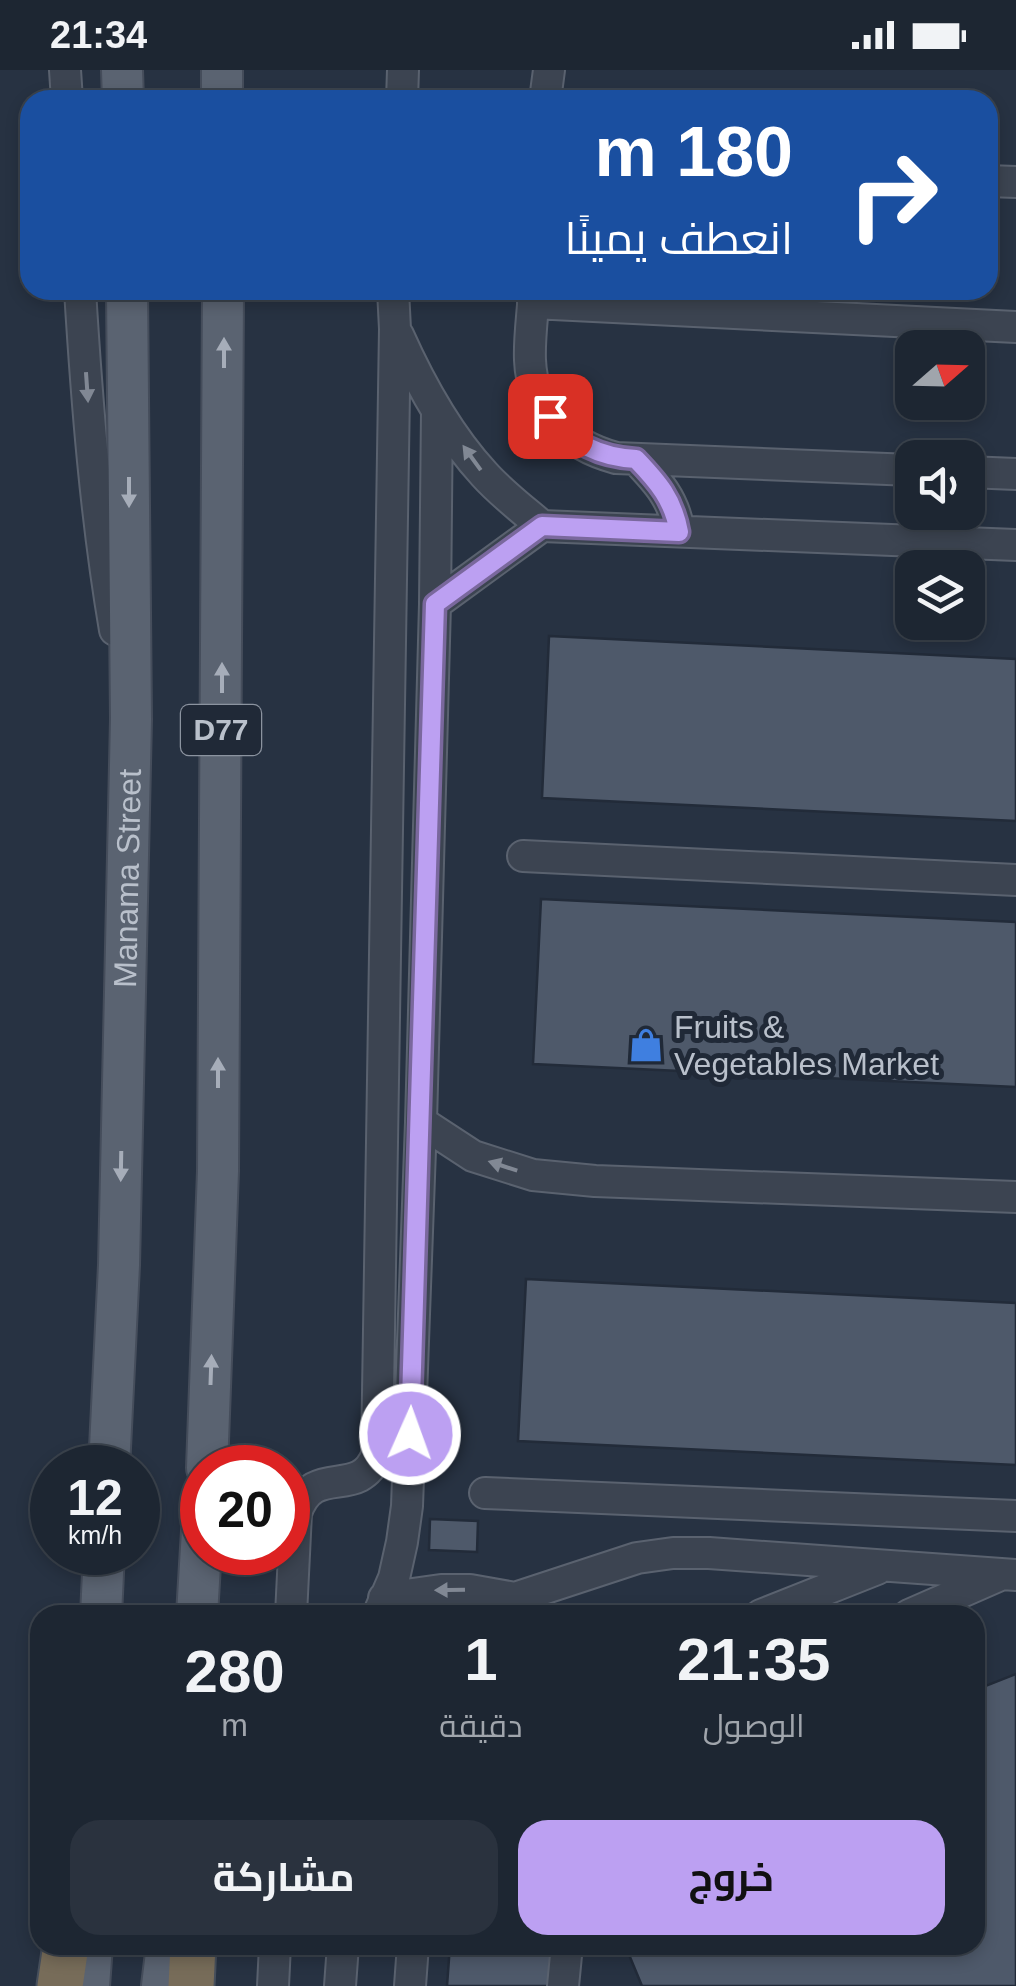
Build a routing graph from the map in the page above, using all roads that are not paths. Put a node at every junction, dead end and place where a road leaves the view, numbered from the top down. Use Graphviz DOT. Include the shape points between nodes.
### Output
graph roads {
  1 [pos="81,300"];
  2 [pos="127,300"];
  3 [pos="138,300"];
  4 [pos="223,300"];
  5 [pos="394,300"];
  6 [pos="534,300"];
  7 [pos="582,300"];
  8 [pos="1016,327"];
  9 [pos="395,329"];
  10 [pos="128,391"];
  11 [pos="438,411"];
  12 [pos="636,459"];
  13 [pos="895,469"];
  14 [pos="985,473"];
  15 [pos="1016,474"];
  16 [pos="542,526"];
  17 [pos="679,532"];
  18 [pos="1016,544"];
  19 [pos="435,604"];
  20 [pos="131,718"];
  21 [pos="523,856"];
  22 [pos="1016,880"];
  23 [pos="421,1122"];
  24 [pos="1016,1197"];
  25 [pos="110,1445"];
  26 [pos="208,1445"];
  27 [pos="485,1493"];
  28 [pos="1016,1516"];
  29 [pos="884,1566"];
  30 [pos="103,1575"];
  31 [pos="199,1575"];
  32 [pos="1009,1575"];
  33 [pos="101,1605"];
  34 [pos="198,1605"];
  35 [pos="291,1605"];
  36 [pos="382,1605"];
  37 [pos="388,1605"];
  38 [pos="503,1605"];
  39 [pos="522,1605"];
  40 [pos="786,1605"];
  41 [pos="934,1605"];
  42 [pos="65,1955"];
  43 [pos="91,1955"];
  44 [pos="165,1955"];
  45 [pos="193,1955"];
  46 [pos="275,1955"];
  47 [pos="342,1955"];
  48 [pos="412,1955"];
  49 [pos="566,1955"];
  50 [pos="60,1986"];
  51 [pos="89,1986"];
  52 [pos="162,1986"];
  53 [pos="191,1986"];
  54 [pos="273,1986"];
  55 [pos="340,1986"];
  56 [pos="410,1986"];
  57 [pos="563,1986"];
  1 -- 20 [label="lane, one-way" via="98,504"];
  2 -- 10 [label="main road, Manama Street"];
  3 -- 10 [label="main road"];
  26 -- 4 [label="main road, D77, one-way" via="218,1171"];
  5 -- 9 [label="lane"];
  6 -- 12 [label="lane" via="530,360 550,416 578,444"];
  7 -- 8 [label="lane"];
  9 -- 11 [label="lane"];
  9 -- 35 [label="lane" via="377,1455 361,1476 322,1483 301,1500"];
  10 -- 20 [label="main road, Manama Street, one-way"];
  16 -- 11 [label="lane, one-way" via="482,473"];
  11 -- 19 [label="lane"];
  12 -- 13 [label="lane"];
  12 -- 17 [label="lane" via="662,486"];
  14 -- 15 [label="lane"];
  16 -- 17 [label="lane"];
  16 -- 19 [label="lane"];
  17 -- 18 [label="lane"];
  19 -- 23 [label="lane"];
  20 -- 25 [label="main road, Manama Street, one-way"];
  21 -- 22 [label="lane"];
  24 -- 23 [label="lane, one-way" via="533,1175 473,1156"];
  23 -- 36 [label="lane" via="407,1506 394,1578"];
  27 -- 28 [label="lane"];
  29 -- 32 [label="lane"];
  29 -- 39 [label="lane" via="673,1553 638,1558"];
  29 -- 40 [label="lane"];
  30 -- 33 [label="main road"];
  31 -- 34 [label="main road"];
  32 -- 41 [label="lane"];
  38 -- 37 [label="lane, one-way" via="470,1590 441,1590"];
  42 -- 50 [label="highway"];
  43 -- 51 [label="main road"];
  44 -- 52 [label="main road"];
  45 -- 53 [label="highway"];
  46 -- 54 [label="lane"];
  47 -- 55 [label="lane"];
  48 -- 56 [label="lane"];
  49 -- 57 [label="lane"];
}
